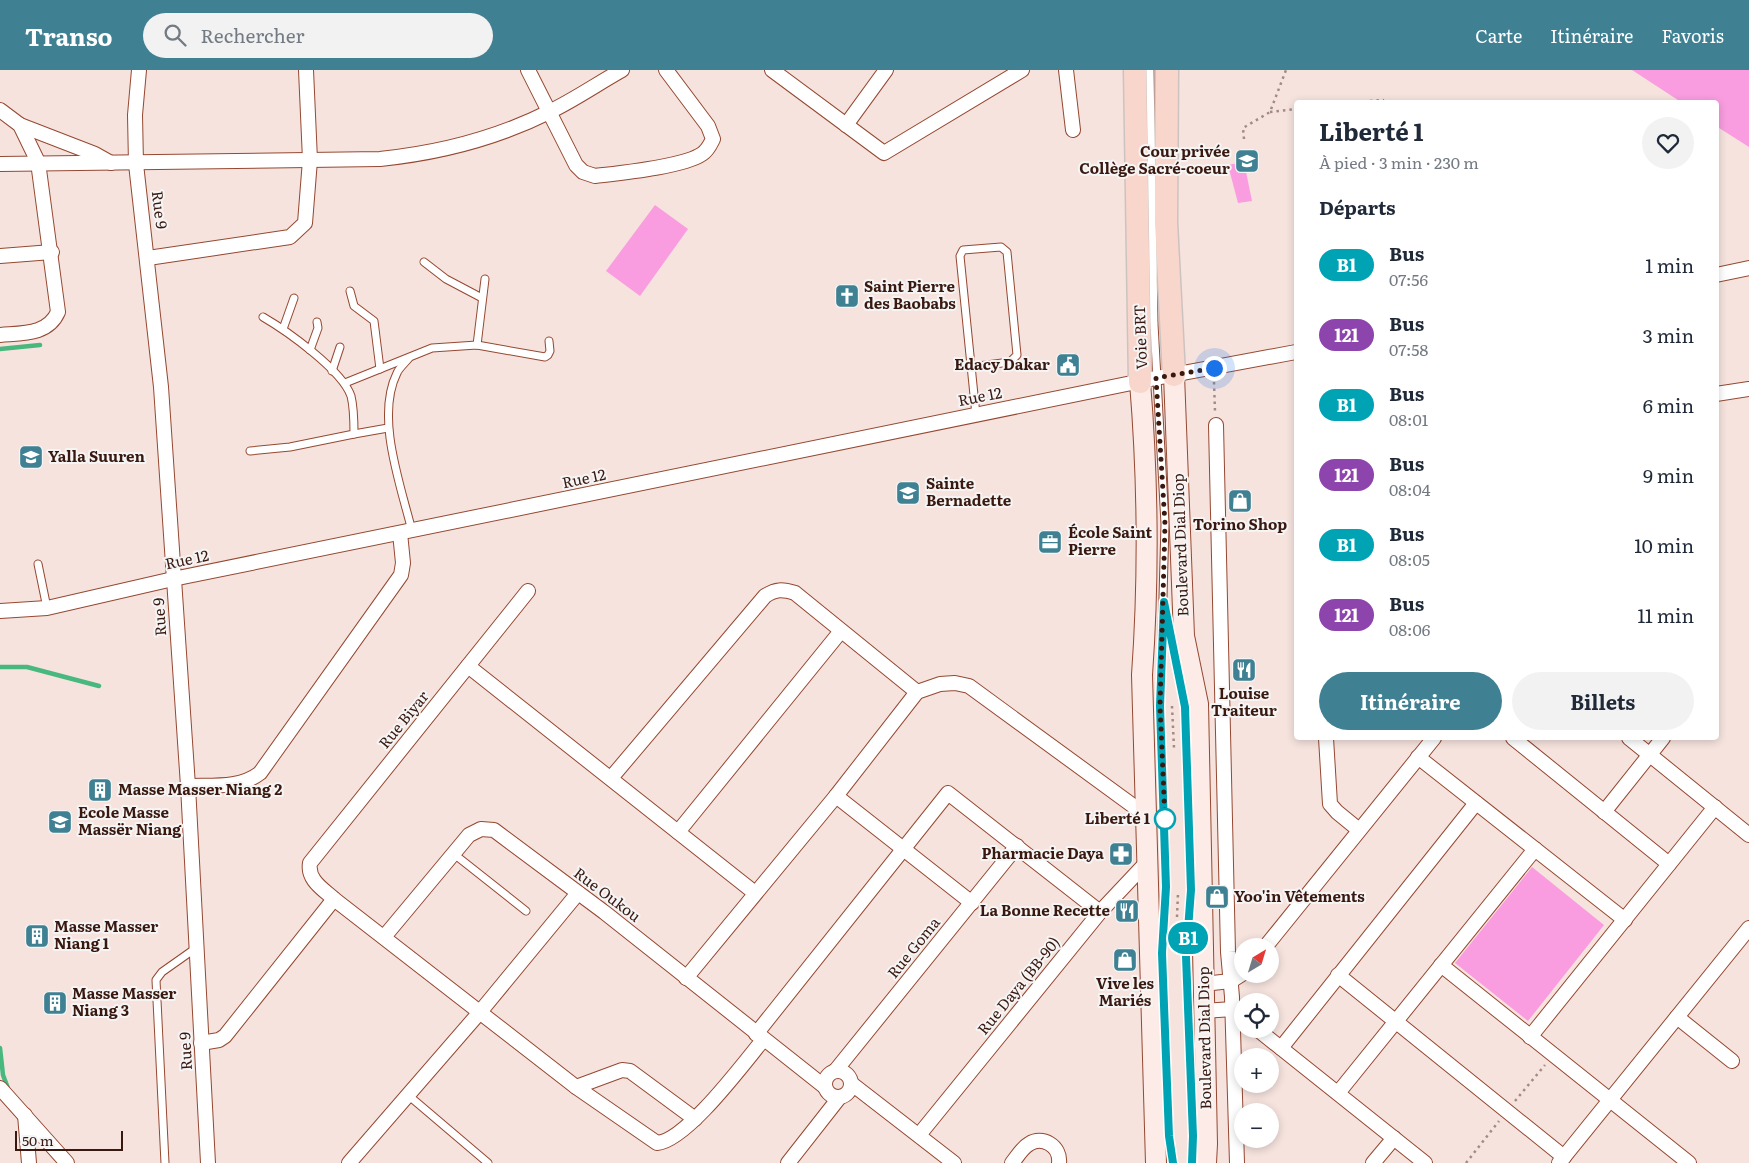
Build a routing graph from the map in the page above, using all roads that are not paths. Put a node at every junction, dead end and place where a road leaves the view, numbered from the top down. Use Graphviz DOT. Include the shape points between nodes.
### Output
graph roads {
  1 [pos="139,70"];
  2 [pos="306,70"];
  3 [pos="528,70"];
  4 [pos="622,70"];
  5 [pos="666,70"];
  6 [pos="772,70"];
  7 [pos="886,70"];
  8 [pos="1022,70"];
  9 [pos="1066,70"];
  10 [pos="1135,70"];
  11 [pos="1150,70"];
  12 [pos="1167,70"];
  13 [pos="0,110"];
  14 [pos="548,113"];
  15 [pos="20,124"];
  16 [pos="846,125"];
  17 [pos="1073,130"];
  18 [pos="310,160"];
  19 [pos="38,162"];
  20 [pos="0,164"];
  21 [pos="111,164"];
  22 [pos="136,164"];
  23 [pos="52,252"];
  24 [pos="0,256"];
  25 [pos="148,258"];
  26 [pos="424,262"];
  27 [pos="1749,268"];
  28 [pos="1719,274"];
  29 [pos="485,279"];
  30 [pos="350,291"];
  31 [pos="294,298"];
  32 [pos="482,298"];
  33 [pos="263,317"];
  34 [pos="317,322"];
  35 [pos="283,329"];
  36 [pos="0,335"];
  37 [pos="549,341"];
  38 [pos="476,345"];
  39 [pos="340,347"];
  40 [pos="310,350"];
  41 [pos="1294,352"];
  42 [pos="411,356"];
  43 [pos="971,367"];
  44 [pos="380,368"];
  45 [pos="332,371"];
  46 [pos="1157,378"];
  47 [pos="345,383"];
  48 [pos="1749,389"];
  49 [pos="1719,394"];
  50 [pos="976,415"];
  51 [pos="1216,425"];
  52 [pos="388,428"];
  53 [pos="354,434"];
  54 [pos="250,451"];
  55 [pos="406,532"];
  56 [pos="38,564"];
  57 [pos="173,579"];
  58 [pos="528,591"];
  59 [pos="1164,602"];
  60 [pos="47,608"];
  61 [pos="0,611"];
  62 [pos="841,631"];
  63 [pos="468,666"];
  64 [pos="917,692"];
  65 [pos="1326,740"];
  66 [pos="1432,740"];
  67 [pos="1515,740"];
  68 [pos="1631,740"];
  69 [pos="1661,740"];
  70 [pos="1650,755"];
  71 [pos="1418,757"];
  72 [pos="612,778"];
  73 [pos="188,786"];
  74 [pos="836,796"];
  75 [pos="1476,803"];
  76 [pos="1715,807"];
  77 [pos="1604,812"];
  78 [pos="1146,816"];
  79 [pos="1359,830"];
  80 [pos="678,832"];
  81 [pos="1749,834"];
  82 [pos="1017,846"];
  83 [pos="902,848"];
  84 [pos="1535,848"];
  85 [pos="454,854"];
  86 [pos="1148,861"];
  87 [pos="1669,864"];
  88 [pos="578,893"];
  89 [pos="755,893"];
  90 [pos="334,899"];
  91 [pos="972,903"];
  92 [pos="526,911"];
  93 [pos="1100,912"];
  94 [pos="1625,920"];
  95 [pos="1749,928"];
  96 [pos="384,937"];
  97 [pos="1272,938"];
  98 [pos="196,948"];
  99 [pos="1440,965"];
  100 [pos="1234,969"];
  101 [pos="1338,975"];
  102 [pos="686,978"];
  103 [pos="1234,978"];
  104 [pos="1203,984"];
  105 [pos="1203,1011"];
  106 [pos="480,1012"];
  107 [pos="1234,1013"];
  108 [pos="1677,1017"];
  109 [pos="1396,1021"];
  110 [pos="759,1037"];
  111 [pos="1530,1037"];
  112 [pos="1238,1038"];
  113 [pos="1268,1038"];
  114 [pos="202,1043"];
  115 [pos="1280,1048"];
  116 [pos="1732,1061"];
  117 [pos="836,1070"];
  118 [pos="852,1084"];
  119 [pos="576,1087"];
  120 [pos="825,1087"];
  121 [pos="0,1088"];
  122 [pos="1338,1093"];
  123 [pos="408,1095"];
  124 [pos="839,1098"];
  125 [pos="1610,1101"];
  126 [pos="25,1115"];
  127 [pos="695,1119"];
  128 [pos="919,1135"];
  129 [pos="1394,1138"];
  130 [pos="1561,1160"];
  131 [pos="29,1163"];
  132 [pos="66,1163"];
  133 [pos="165,1163"];
  134 [pos="208,1163"];
  135 [pos="349,1163"];
  136 [pos="488,1163"];
  137 [pos="788,1163"];
  138 [pos="954,1163"];
  139 [pos="1012,1163"];
  140 [pos="1059,1163"];
  141 [pos="1156,1163"];
  142 [pos="1173,1163"];
  143 [pos="1192,1163"];
  144 [pos="1206,1163"];
  145 [pos="1237,1163"];
  146 [pos="1373,1163"];
  147 [pos="1425,1163"];
  148 [pos="1689,1163"];
  1 -- 22 [label="street, Rue 9" via="135,115"];
  2 -- 18 [label="street"];
  3 -- 14 [label="street"];
  4 -- 14 [label="street"];
  5 -- 14 [label="street" via="708,126 713,139 703,154 695,158 592,176 576,165"];
  6 -- 16 [label="street"];
  7 -- 16 [label="street"];
  8 -- 16 [label="street" via="884,153"];
  9 -- 17 [label="street"];
  10 -- 46 [label="main road"];
  11 -- 46 [label="lane, Voie BRT"];
  12 -- 46 [label="main road" via="1166,222"];
  13 -- 15 [label="street"];
  14 -- 18 [label="street" via="476,142 424,155 380,160"];
  15 -- 19 [label="street"];
  15 -- 21 [label="street" via="95,154"];
  18 -- 22 [label="street"];
  18 -- 25 [label="street" via="304,223 290,236"];
  19 -- 20 [label="street"];
  19 -- 21 [label="street"];
  19 -- 23 [label="street"];
  21 -- 22 [label="street"];
  22 -- 25 [label="street, Rue 9"];
  23 -- 24 [label="street"];
  23 -- 36 [label="street" via="56,318 39,330"];
  25 -- 57 [label="street, Rue 9" via="161,387"];
  26 -- 32 [label="lane" via="446,279"];
  27 -- 28 [label="street"];
  29 -- 32 [label="lane"];
  30 -- 44 [label="lane" via="354,306 374,321"];
  31 -- 35 [label="lane"];
  32 -- 38 [label="lane"];
  33 -- 35 [label="lane"];
  34 -- 40 [label="lane"];
  35 -- 40 [label="lane"];
  37 -- 38 [label="lane" via="550,351 545,357"];
  38 -- 42 [label="lane" via="432,348"];
  39 -- 45 [label="lane"];
  40 -- 45 [label="lane"];
  41 -- 46 [label="street, Rue 12"];
  42 -- 44 [label="lane"];
  42 -- 52 [label="lane" via="394,380"];
  43 -- 43 [label="lane" via="960,256 963,250 1001,247 1007,252 1017,355 1010,362"];
  43 -- 50 [label="lane"];
  44 -- 47 [label="lane"];
  45 -- 47 [label="lane"];
  46 -- 50 [label="street, Rue 12"];
  46 -- 59 [label="lane, Voie BRT" via="1165,524"];
  46 -- 78 [label="street" via="1144,436 1147,522 1142,675"];
  46 -- 104 [label="street, Boulevard Dial Diop" via="1184,636 1198,704"];
  47 -- 53 [label="lane" via="351,397"];
  48 -- 49 [label="street"];
  50 -- 55 [label="street, Rue 12"];
  51 -- 100 [label="street" via="1228,952"];
  52 -- 53 [label="lane"];
  52 -- 55 [label="lane"];
  53 -- 54 [label="lane" via="290,448"];
  55 -- 57 [label="street, Rue 12"];
  55 -- 73 [label="street" via="401,575 260,773 239,784"];
  56 -- 60 [label="lane"];
  57 -- 60 [label="street, Rue 12"];
  57 -- 73 [label="street, Rue 9"];
  58 -- 63 [label="street, Rue Biyar"];
  59 -- 142 [label="lane, Voie BRT" via="1160,706 1166,887 1162,953 1169,1136"];
  59 -- 143 [label="lane, Voie BRT" via="1185,707 1191,890 1186,956"];
  60 -- 61 [label="street, Rue 12"];
  62 -- 64 [label="street"];
  62 -- 72 [label="street" via="794,593 783,589 765,596"];
  62 -- 80 [label="street"];
  63 -- 72 [label="street"];
  63 -- 90 [label="street, Rue Biyar" via="310,863 308,871 312,878"];
  64 -- 74 [label="street"];
  64 -- 78 [label="street" via="940,684 969,686"];
  65 -- 79 [label="street" via="1330,804"];
  66 -- 71 [label="street"];
  67 -- 77 [label="street"];
  68 -- 70 [label="street"];
  69 -- 70 [label="street"];
  70 -- 76 [label="street"];
  70 -- 77 [label="street"];
  71 -- 75 [label="street"];
  71 -- 79 [label="street"];
  72 -- 80 [label="street"];
  73 -- 98 [label="street, Rue 9"];
  74 -- 83 [label="street"];
  74 -- 89 [label="street"];
  75 -- 84 [label="street"];
  75 -- 101 [label="street"];
  76 -- 81 [label="street"];
  76 -- 87 [label="street"];
  77 -- 87 [label="street"];
  78 -- 86 [label="street"];
  79 -- 97 [label="street"];
  80 -- 89 [label="street"];
  82 -- 83 [label="street" via="948,793"];
  82 -- 91 [label="street, Rue Goma"];
  82 -- 93 [label="street"];
  83 -- 91 [label="street"];
  83 -- 110 [label="street"];
  84 -- 94 [label="street"];
  84 -- 99 [label="street"];
  85 -- 88 [label="street, Rue Oukou" via="469,835 481,829 494,830"];
  85 -- 92 [label="lane"];
  85 -- 96 [label="street, Rue Oukou"];
  86 -- 93 [label="street, Rue Daya (BB-90)"];
  86 -- 141 [label="street"];
  87 -- 94 [label="street"];
  88 -- 102 [label="street, Rue Oukou"];
  88 -- 106 [label="street"];
  89 -- 102 [label="street"];
  90 -- 96 [label="street"];
  90 -- 114 [label="street" via="225,1036"];
  91 -- 117 [label="street, Rue Goma"];
  93 -- 128 [label="street, Rue Daya (BB-90)"];
  94 -- 111 [label="street"];
  95 -- 108 [label="street"];
  96 -- 106 [label="street"];
  98 -- 114 [label="street, Rue 9"];
  98 -- 133 [label="lane" via="156,980"];
  99 -- 109 [label="street"];
  99 -- 111 [label="street"];
  101 -- 109 [label="street"];
  101 -- 115 [label="street"];
  102 -- 110 [label="street, Rue Oukou"];
  103 -- 104 [label="street"];
  104 -- 105 [label="street, Boulevard Dial Diop"];
  105 -- 107 [label="street"];
  105 -- 144 [label="street, Boulevard Dial Diop"];
  106 -- 119 [label="street"];
  106 -- 123 [label="street"];
  108 -- 116 [label="street"];
  108 -- 125 [label="street"];
  109 -- 122 [label="street"];
  109 -- 130 [label="street"];
  110 -- 120 [label="street, Rue Oukou"];
  110 -- 127 [label="street"];
  111 -- 125 [label="street"];
  112 -- 145 [label="street"];
  113 -- 115 [label="street"];
  114 -- 134 [label="street, Rue 9"];
  115 -- 122 [label="street"];
  117 -- 118 [label="street" via="847,1074"];
  117 -- 120 [label="street" via="826,1078"];
  118 -- 124 [label="street" via="848,1093"];
  118 -- 128 [label="street"];
  119 -- 127 [label="street" via="630,1070"];
  119 -- 127 [label="street" via="657,1143 676,1136"];
  120 -- 124 [label="street" via="832,1096"];
  121 -- 126 [label="street"];
  122 -- 129 [label="street"];
  123 -- 135 [label="street"];
  123 -- 136 [label="lane"];
  124 -- 137 [label="street"];
  125 -- 130 [label="street"];
  125 -- 148 [label="street"];
  126 -- 131 [label="street"];
  126 -- 132 [label="street"];
  128 -- 138 [label="street"];
  129 -- 146 [label="street"];
  129 -- 147 [label="street"];
  139 -- 140 [label="street" via="1027,1145 1037,1140 1056,1149"];
}
